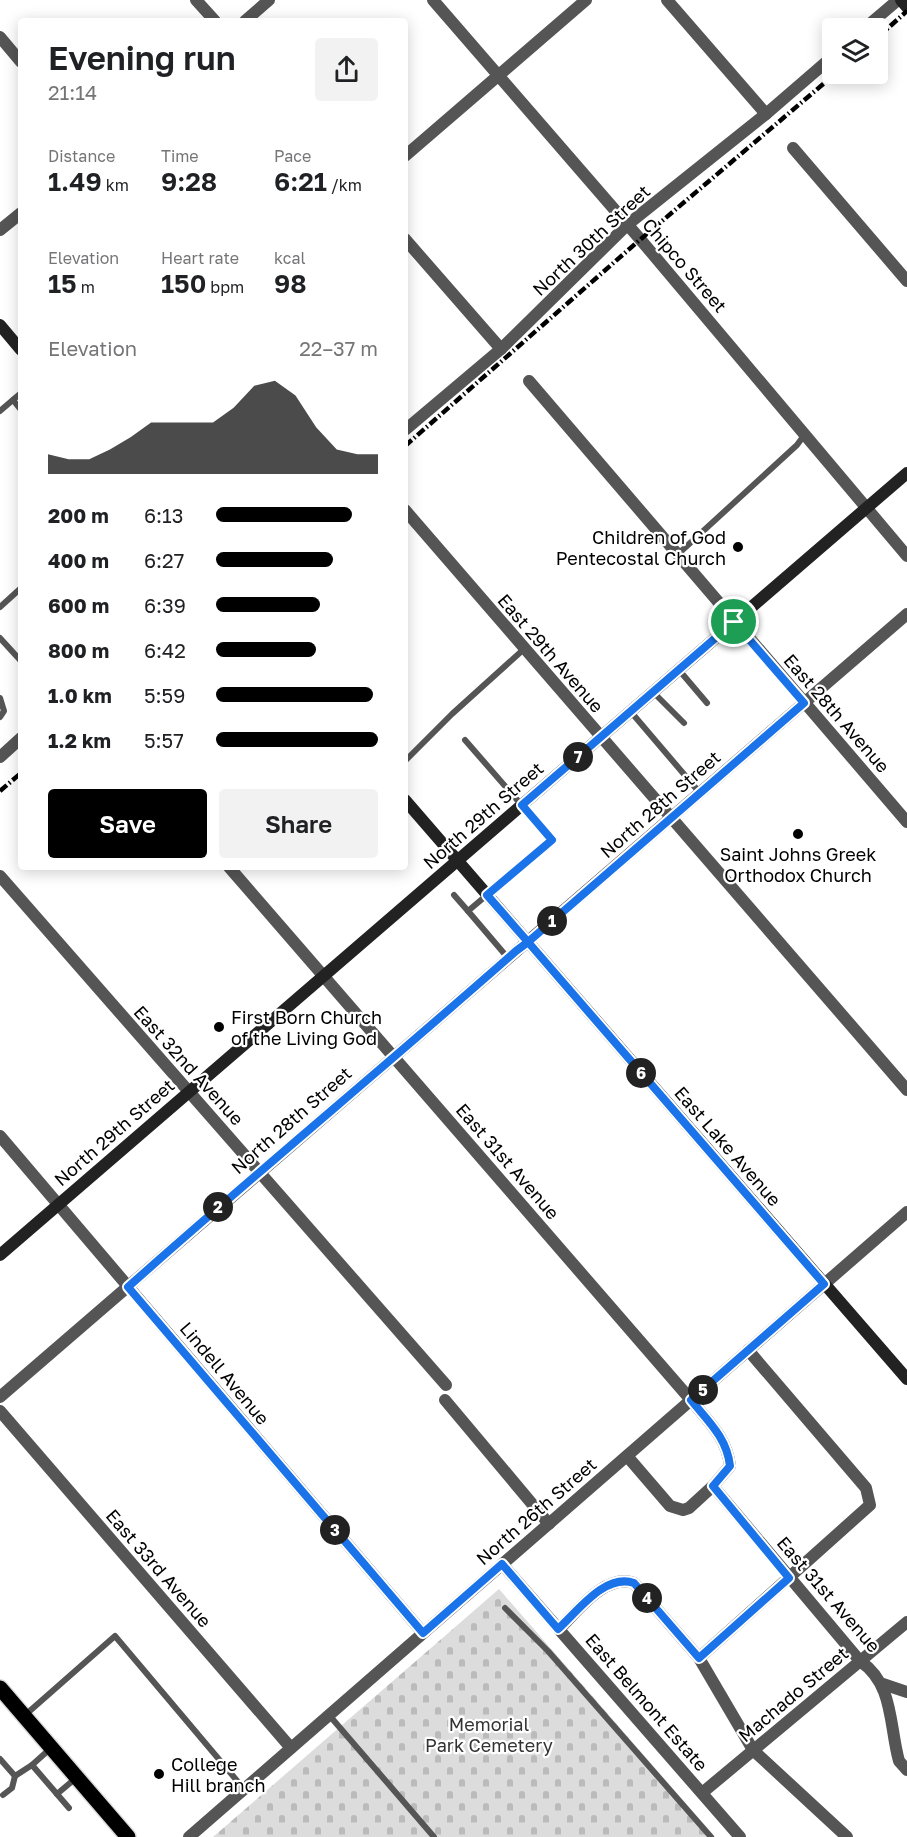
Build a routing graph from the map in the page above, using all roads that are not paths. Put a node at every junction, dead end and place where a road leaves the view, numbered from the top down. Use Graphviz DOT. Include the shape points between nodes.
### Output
graph roads {
  1 [pos="196,0"];
  2 [pos="269,0"];
  3 [pos="433,0"];
  4 [pos="586,0"];
  5 [pos="667,0"];
  6 [pos="900,0"];
  7 [pos="907,7"];
  8 [pos="212,18"];
  9 [pos="248,18"];
  10 [pos="878,18"];
  11 [pos="0,37"];
  12 [pos="18,58"];
  13 [pos="822,66"];
  14 [pos="499,76"];
  15 [pos="766,114"];
  16 [pos="793,148"];
  17 [pos="408,153"];
  18 [pos="18,215"];
  19 [pos="627,225"];
  20 [pos="0,230"];
  21 [pos="408,242"];
  22 [pos="907,281"];
  23 [pos="0,325"];
  24 [pos="18,346"];
  25 [pos="501,349"];
  26 [pos="529,381"];
  27 [pos="18,396"];
  28 [pos="13,400"];
  29 [pos="18,406"];
  30 [pos="0,411"];
  31 [pos="408,427"];
  32 [pos="805,434"];
  33 [pos="907,473"];
  34 [pos="867,507"];
  35 [pos="408,514"];
  36 [pos="677,555"];
  37 [pos="907,556"];
  38 [pos="18,591"];
  39 [pos="0,607"];
  40 [pos="907,614"];
  41 [pos="734,622"];
  42 [pos="0,637"];
  43 [pos="524,650"];
  44 [pos="18,658"];
  45 [pos="679,670"];
  46 [pos="653,692"];
  47 [pos="0,698"];
  48 [pos="707,703"];
  49 [pos="804,703"];
  50 [pos="630,711"];
  51 [pos="0,717"];
  52 [pos="684,723"];
  53 [pos="600,737"];
  54 [pos="465,740"];
  55 [pos="18,741"];
  56 [pos="0,757"];
  57 [pos="408,758"];
  58 [pos="701,793"];
  59 [pos="408,804"];
  60 [pos="522,805"];
  61 [pos="672,819"];
  62 [pos="907,822"];
  63 [pos="457,860"];
  64 [pos="232,870"];
  65 [pos="0,876"];
  66 [pos="454,895"];
  67 [pos="487,895"];
  68 [pos="468,911"];
  69 [pos="528,942"];
  70 [pos="508,958"];
  71 [pos="324,976"];
  72 [pos="393,1057"];
  73 [pos="907,1090"];
  74 [pos="188,1093"];
  75 [pos="0,1137"];
  76 [pos="259,1170"];
  77 [pos="59,1203"];
  78 [pos="907,1212"];
  79 [pos="0,1255"];
  80 [pos="824,1284"];
  81 [pos="128,1287"];
  82 [pos="748,1350"];
  83 [pos="907,1379"];
  84 [pos="446,1385"];
  85 [pos="0,1397"];
  86 [pos="445,1400"];
  87 [pos="691,1400"];
  88 [pos="0,1411"];
  89 [pos="627,1456"];
  90 [pos="713,1486"];
  91 [pos="549,1524"];
  92 [pos="502,1564"];
  93 [pos="789,1578"];
  94 [pos="505,1608"];
  95 [pos="907,1622"];
  96 [pos="558,1629"];
  97 [pos="423,1633"];
  98 [pos="699,1658"];
  99 [pos="860,1661"];
  100 [pos="883,1684"];
  101 [pos="1,1692"];
  102 [pos="907,1692"];
  103 [pos="329,1715"];
  104 [pos="24,1716"];
  105 [pos="51,1748"];
  106 [pos="291,1748"];
  107 [pos="753,1750"];
  108 [pos="0,1758"];
  109 [pos="32,1765"];
  110 [pos="907,1770"];
  111 [pos="15,1776"];
  112 [pos="76,1777"];
  113 [pos="244,1789"];
  114 [pos="702,1793"];
  115 [pos="57,1794"];
  116 [pos="3,1795"];
  117 [pos="69,1808"];
  118 [pos="128,1837"];
  119 [pos="189,1837"];
  120 [pos="434,1837"];
  121 [pos="711,1837"];
  122 [pos="740,1837"];
  123 [pos="847,1837"];
  1 -- 8 [label="street"];
  2 -- 9 [label="street"];
  3 -- 14 [label="street, Chipco Street"];
  4 -- 14 [label="street"];
  5 -- 15 [label="street"];
  6 -- 7 [label="street"];
  6 -- 10 [label="street"];
  11 -- 12 [label="street"];
  13 -- 15 [label="street, North 30th Street"];
  14 -- 17 [label="street"];
  14 -- 19 [label="street, Chipco Street"];
  15 -- 19 [label="street, North 30th Street"];
  16 -- 22 [label="street"];
  18 -- 20 [label="street"];
  19 -- 25 [label="street, North 30th Street"];
  19 -- 32 [label="street, Chipco Street"];
  21 -- 25 [label="street"];
  23 -- 24 [label="street"];
  25 -- 31 [label="street, North 30th Street"];
  26 -- 36 [label="street, East 28th Avenue"];
  27 -- 28 [label="lane"];
  28 -- 29 [label="lane"];
  28 -- 30 [label="lane"];
  32 -- 34 [label="street, Chipco Street"];
  32 -- 36 [label="lane"];
  33 -- 34 [label="street, North 29th Street"];
  34 -- 37 [label="street, Chipco Street"];
  34 -- 41 [label="street, North 29th Street"];
  35 -- 43 [label="street, East 29th Avenue"];
  36 -- 41 [label="street, East 28th Avenue"];
  38 -- 39 [label="lane"];
  40 -- 49 [label="street, North 28th Street"];
  41 -- 45 [label="street, North 29th Street"];
  41 -- 49 [label="street, East 28th Avenue"];
  42 -- 44 [label="lane"];
  43 -- 53 [label="street, East 29th Avenue"];
  43 -- 57 [label="lane"];
  45 -- 46 [label="street, North 29th Street"];
  45 -- 48 [label="lane"];
  46 -- 50 [label="street, North 29th Street"];
  46 -- 52 [label="lane"];
  47 -- 51 [label="lane" via="4,711"];
  49 -- 58 [label="street, North 28th Street"];
  49 -- 62 [label="street, East 28th Avenue"];
  50 -- 53 [label="street, North 29th Street"];
  50 -- 58 [label="lane"];
  53 -- 60 [label="street, North 29th Street"];
  53 -- 61 [label="street, East 29th Avenue"];
  54 -- 60 [label="lane"];
  55 -- 56 [label="street"];
  58 -- 61 [label="street, North 28th Street"];
  59 -- 63 [label="street, East Lake Avenue"];
  60 -- 63 [label="street, North 29th Street"];
  60 -- 67 [label="lane" via="552,840"];
  61 -- 69 [label="street, North 28th Street"];
  61 -- 73 [label="street, East 29th Avenue"];
  63 -- 67 [label="street, East Lake Avenue"];
  63 -- 71 [label="street, North 29th Street"];
  64 -- 71 [label="street, East 31st Avenue"];
  65 -- 74 [label="street, East 32nd Avenue"];
  66 -- 68 [label="lane"];
  67 -- 68 [label="lane"];
  67 -- 69 [label="street, East Lake Avenue"];
  68 -- 70 [label="lane"];
  69 -- 70 [label="street, North 28th Street"];
  69 -- 80 [label="street, East Lake Avenue"];
  70 -- 72 [label="street, North 28th Street"];
  71 -- 72 [label="street, East 31st Avenue"];
  71 -- 74 [label="street, North 29th Street"];
  72 -- 76 [label="street, North 28th Street"];
  72 -- 87 [label="street, East 31st Avenue"];
  74 -- 76 [label="street, East 32nd Avenue"];
  74 -- 77 [label="street, North 29th Street"];
  75 -- 77 [label="street, Lindell Avenue"];
  76 -- 81 [label="street, North 28th Street"];
  76 -- 84 [label="street, East 32nd Avenue"];
  77 -- 79 [label="street, North 29th Street"];
  77 -- 81 [label="street, Lindell Avenue"];
  78 -- 80 [label="street, North 26th Street"];
  80 -- 82 [label="street, North 26th Street"];
  80 -- 83 [label="street, East Lake Avenue"];
  81 -- 85 [label="street, North 28th Street"];
  81 -- 97 [label="street, Lindell Avenue"];
  82 -- 87 [label="street, North 26th Street"];
  82 -- 93 [label="street" via="870,1497 866,1512"];
  86 -- 91 [label="street"];
  87 -- 89 [label="street, North 26th Street"];
  87 -- 90 [label="street, East 31st Avenue" via="722,1438 728,1452 730,1466"];
  88 -- 106 [label="street, East 33rd Avenue"];
  89 -- 90 [label="street, East 31st Avenue" via="676,1509 689,1508"];
  89 -- 91 [label="street, North 26th Street"];
  90 -- 93 [label="street, East 31st Avenue"];
  91 -- 92 [label="street, North 26th Street"];
  92 -- 96 [label="street, East Belmont Estate"];
  92 -- 97 [label="street, North 26th Street"];
  93 -- 98 [label="street"];
  93 -- 99 [label="street, East 31st Avenue"];
  94 -- 121 [label="lane" via="548,1651"];
  95 -- 99 [label="street, Machado Street"];
  96 -- 98 [label="street" via="606,1586 624,1580 634,1583"];
  96 -- 114 [label="street, East Belmont Estate"];
  97 -- 103 [label="street, North 26th Street"];
  98 -- 107 [label="street"];
  99 -- 100 [label="street, East 31st Avenue"];
  99 -- 107 [label="street, Machado Street"];
  100 -- 102 [label="street"];
  100 -- 110 [label="street" via="899,1761"];
  101 -- 104 [label="main road"];
  103 -- 106 [label="street, North 26th Street"];
  103 -- 120 [label="lane"];
  104 -- 105 [label="main road"];
  104 -- 113 [label="lane" via="115,1636"];
  105 -- 109 [label="lane"];
  105 -- 112 [label="main road"];
  106 -- 113 [label="street, North 26th Street"];
  107 -- 114 [label="street, Machado Street"];
  107 -- 123 [label="street"];
  108 -- 111 [label="lane"];
  109 -- 111 [label="lane"];
  109 -- 115 [label="lane"];
  111 -- 116 [label="lane" via="12,1788"];
  112 -- 115 [label="lane"];
  112 -- 118 [label="main road"];
  113 -- 119 [label="street, North 26th Street"];
  114 -- 122 [label="street, East Belmont Estate"];
  115 -- 117 [label="lane"];
}
